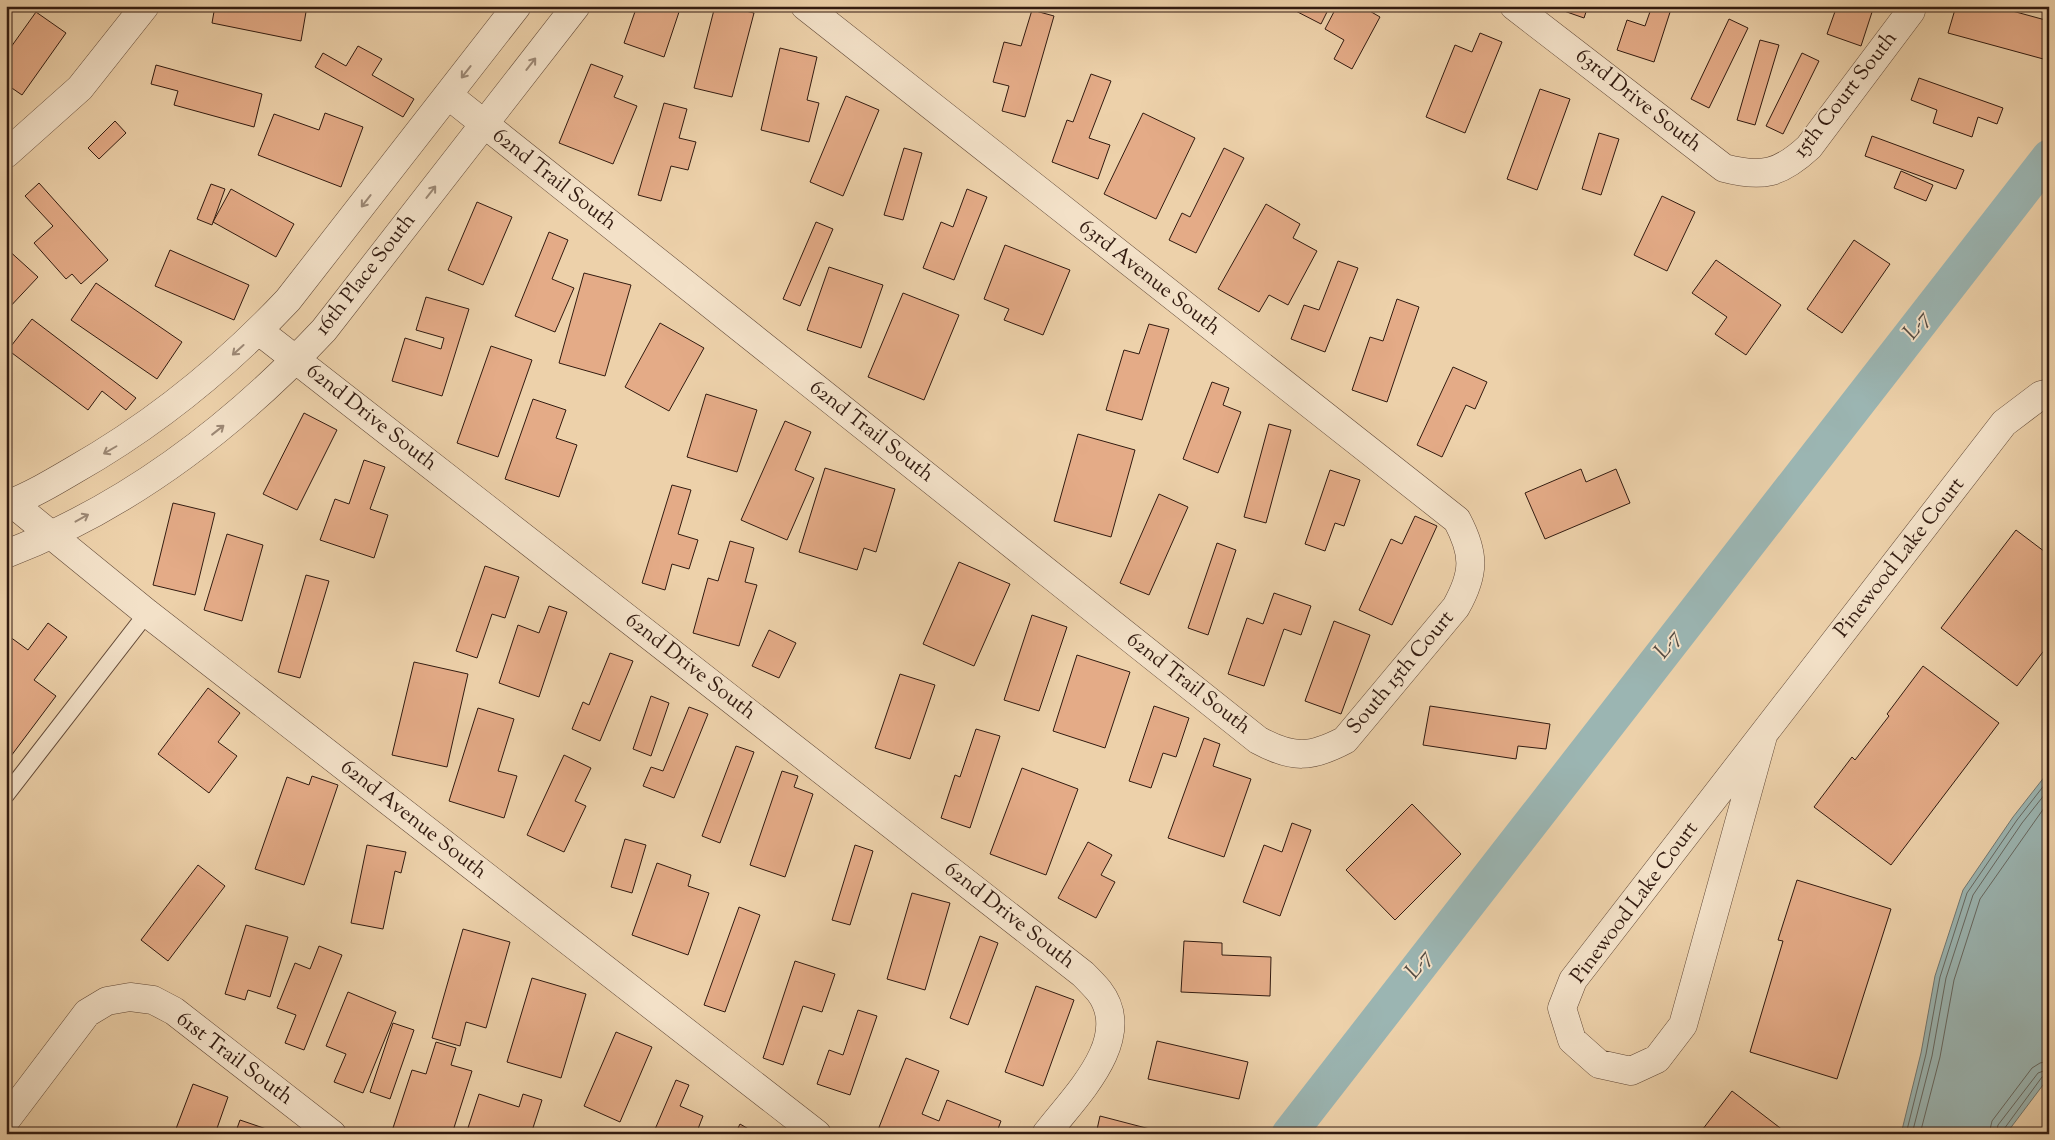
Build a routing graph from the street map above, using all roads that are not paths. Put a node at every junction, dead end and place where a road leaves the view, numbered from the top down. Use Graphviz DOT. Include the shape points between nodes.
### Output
graph roads {
  1 [pos="146,6"];
  2 [pos="517,6"];
  3 [pos="576,6"];
  4 [pos="805,6"];
  5 [pos="1514,6"];
  6 [pos="1912,6"];
  7 [pos="448,96"];
  8 [pos="484,124"];
  9 [pos="6,154"];
  10 [pos="1770,173"];
  11 [pos="259,331"];
  12 [pos="296,360"];
  13 [pos="2049,394"];
  14 [pos="9,504"];
  15 [pos="51,535"];
  16 [pos="6,554"];
  17 [pos="1471,564"];
  18 [pos="147,613"];
  19 [pos="1763,736"];
  20 [pos="1302,755"];
  21 [pos="6,795"];
  22 [pos="6,1120"];
  23 [pos="332,1134"];
  24 [pos="817,1134"];
  25 [pos="1046,1134"];
  1 -- 9 [label="street" via="80,88"];
  2 -- 7 [label="street, one-way"];
  8 -- 3 [label="street, 16th Place South, one-way"];
  4 -- 17 [label="street, 63rd Avenue South" via="1457,520 1468,541"];
  5 -- 10 [label="street, 63rd Drive South" via="1724,168 1747,174"];
  6 -- 10 [label="street, 15th Court South" via="1809,147 1792,163"];
  7 -- 8 [label="street, 62nd Trail South"];
  7 -- 11 [label="street, one-way" via="288,300"];
  12 -- 8 [label="street, 16th Place South, one-way" via="324,330"];
  8 -- 20 [label="street, 62nd Trail South" via="1258,740 1279,751"];
  11 -- 12 [label="street, 62nd Drive South"];
  11 -- 14 [label="street, one-way" via="192,392 118,445"];
  15 -- 12 [label="street, 16th Place South, one-way" via="143,484 221,428"];
  12 -- 25 [label="street, 62nd Drive South" via="1083,974 1100,992 1109,1013 1110,1036 1103,1059"];
  13 -- 19 [label="street, Pinewood Lake Court" via="2041,395 2004,423"];
  14 -- 15 [label="street, 62nd Avenue South"];
  15 -- 16 [label="street, 16th Place South"];
  15 -- 18 [label="street, 62nd Avenue South"];
  17 -- 20 [label="street, South 15th Court" via="1467,586 1456,607 1346,740 1325,751"];
  18 -- 21 [label="lane"];
  18 -- 24 [label="street, 62nd Avenue South"];
  19 -- 19 [label="street, Pinewood Lake Court" via="1573,980 1562,1008 1572,1040 1599,1064 1631,1071 1658,1059 1683,1025"];
  22 -- 23 [label="street, 61st Trail South" via="87,1013 107,1001 130,997 153,1000 174,1012"];
}
